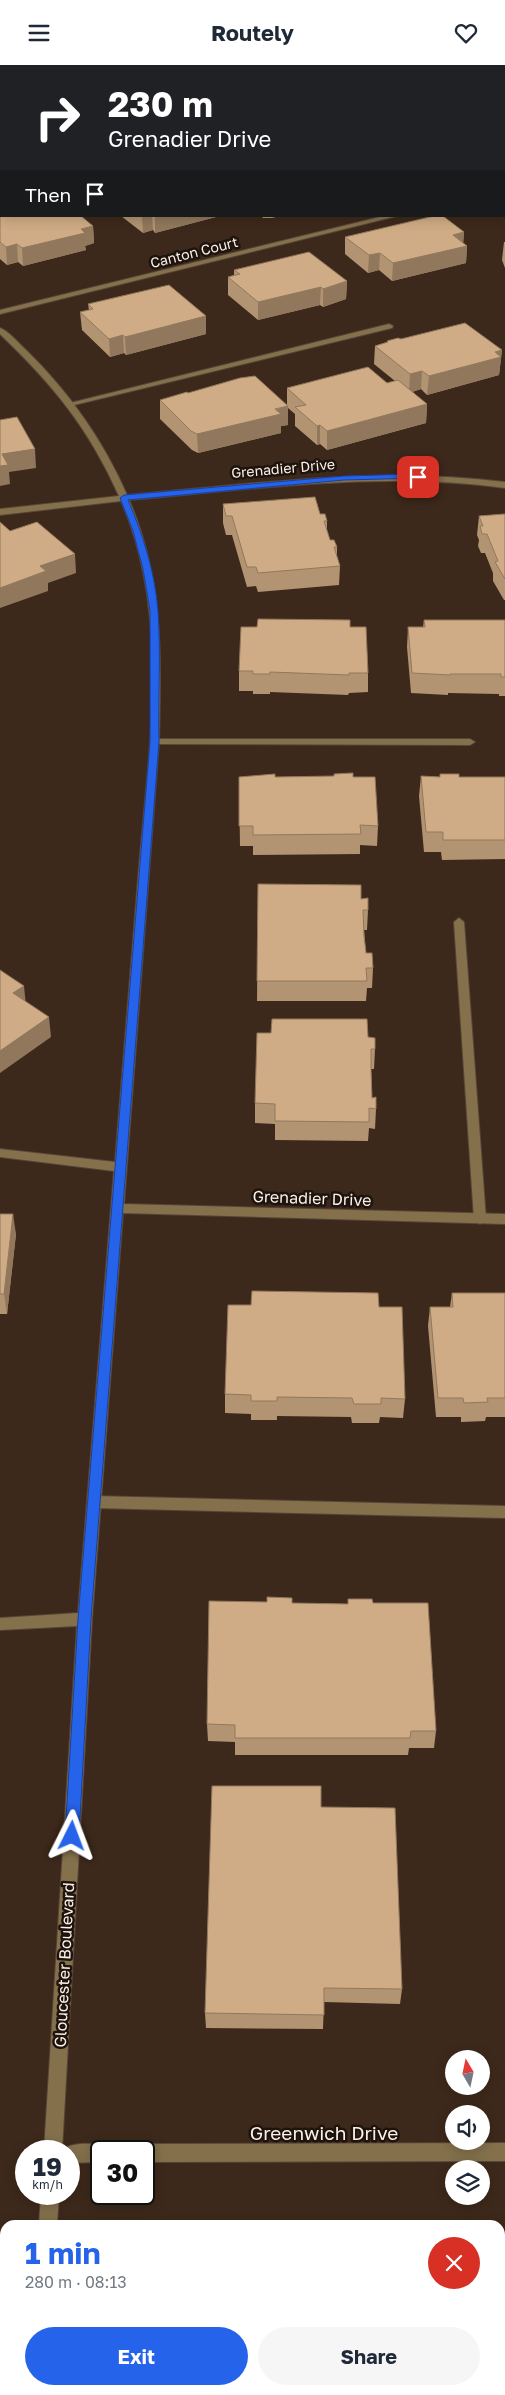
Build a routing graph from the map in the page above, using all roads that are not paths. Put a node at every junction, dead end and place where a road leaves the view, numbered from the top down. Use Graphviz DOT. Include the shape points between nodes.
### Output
graph roads {
  1 [pos="390,217"];
  2 [pos="0,312"];
  3 [pos="389,326"];
  4 [pos="0,329"];
  5 [pos="70,404"];
  6 [pos="505,485"];
  7 [pos="124,498"];
  8 [pos="0,513"];
  9 [pos="154,742"];
  10 [pos="470,742"];
  11 [pos="460,923"];
  12 [pos="0,1153"];
  13 [pos="121,1167"];
  14 [pos="118,1208"];
  15 [pos="480,1219"];
  16 [pos="505,1219"];
  17 [pos="94,1502"];
  18 [pos="505,1512"];
  19 [pos="85,1619"];
  20 [pos="0,1624"];
  21 [pos="54,2140"];
  22 [pos="505,2152"];
  23 [pos="155,2153"];
  24 [pos="49,2205"];
  25 [pos="48,2220"];
  1 -- 2 [label="street, Canton Court"];
  3 -- 5 [label="street"];
  4 -- 5 [label="street, Gloucester Boulevard"];
  5 -- 7 [label="street, Gloucester Boulevard" via="103,455"];
  6 -- 7 [label="street, Grenadier Drive" via="432,476 344,478"];
  7 -- 8 [label="street, Grenadier Drive"];
  7 -- 9 [label="street, Gloucester Boulevard" via="148,569 154,611"];
  9 -- 10 [label="street"];
  9 -- 13 [label="street, Gloucester Boulevard"];
  11 -- 15 [label="street"];
  12 -- 13 [label="street"];
  13 -- 14 [label="street, Gloucester Boulevard"];
  14 -- 15 [label="street, Grenadier Drive"];
  14 -- 17 [label="street, Gloucester Boulevard"];
  15 -- 16 [label="street, Grenadier Drive"];
  17 -- 18 [label="street"];
  17 -- 19 [label="street, Gloucester Boulevard"];
  19 -- 20 [label="street"];
  19 -- 21 [label="street, Gloucester Boulevard"];
  22 -- 23 [label="street, Greenwich Drive"];
  24 -- 25 [label="street"];
}
